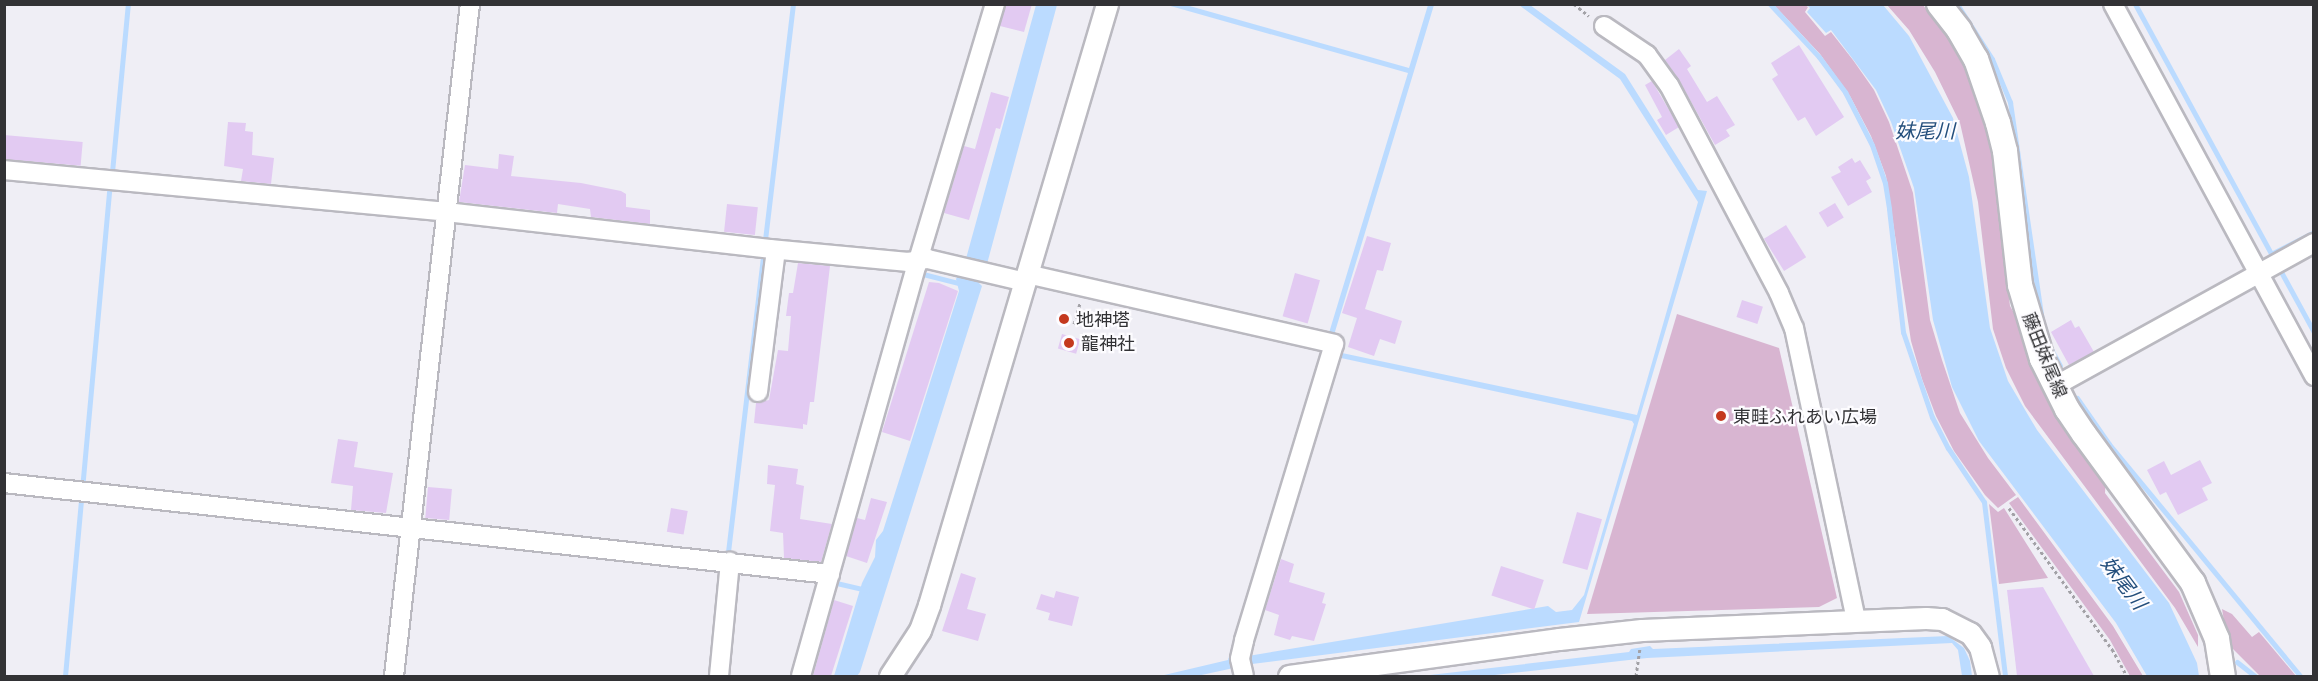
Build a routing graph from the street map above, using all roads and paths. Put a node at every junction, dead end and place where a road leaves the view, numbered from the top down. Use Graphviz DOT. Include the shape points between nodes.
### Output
graph roads {
  1 [pos="470,4"];
  2 [pos="994,4"];
  3 [pos="1107,4"];
  4 [pos="1939,4"];
  5 [pos="2113,4"];
  6 [pos="1604,26"];
  7 [pos="4,170"];
  8 [pos="445,219"];
  9 [pos="2313,243"];
  10 [pos="771,252"];
  11 [pos="2270,266"];
  12 [pos="915,268"];
  13 [pos="1026,278"];
  14 [pos="1080,303"];
  15 [pos="1074,324"];
  16 [pos="2313,376"];
  17 [pos="2055,387"];
  18 [pos="758,393"];
  19 [pos="4,483"];
  20 [pos="2009,508"];
  21 [pos="410,532"];
  22 [pos="730,567"];
  23 [pos="828,580"];
  24 [pos="1856,620"];
  25 [pos="1640,648"];
  26 [pos="1241,668"];
  27 [pos="394,676"];
  28 [pos="719,676"];
  29 [pos="801,676"];
  30 [pos="890,676"];
  31 [pos="1289,676"];
  32 [pos="1636,676"];
  33 [pos="1988,676"];
  34 [pos="2127,676"];
  35 [pos="2223,676"];
  1 -- 8 [label="street"];
  2 -- 12 [label="street"];
  3 -- 13 [label="street"];
  4 -- 17 [label="main road, 藤田妹尾線" via="1976,59 1989,90 2005,151 2025,308"];
  5 -- 11 [label="street"];
  6 -- 24 [label="street" via="1647,55 1669,85 1794,328"];
  7 -- 8 [label="street"];
  8 -- 10 [label="street"];
  8 -- 21 [label="street"];
  9 -- 11 [label="street"];
  10 -- 12 [label="street" via="908,262"];
  10 -- 18 [label="street"];
  11 -- 16 [label="street"];
  11 -- 17 [label="street"];
  12 -- 13 [label="street" via="928,258 974,271"];
  12 -- 23 [label="street"];
  13 -- 26 [label="street" via="1330,347"];
  13 -- 30 [label="street" via="929,605 915,640"];
  14 -- 15 [label="path"];
  17 -- 35 [label="main road, 藤田妹尾線" via="2084,434 2193,583 2217,639"];
  19 -- 21 [label="street"];
  20 -- 34 [label="path" via="2112,649"];
  21 -- 22 [label="street"];
  21 -- 27 [label="street"];
  22 -- 23 [label="street"];
  22 -- 28 [label="street"];
  23 -- 29 [label="street"];
  24 -- 31 [label="street" via="1631,632"];
  24 -- 33 [label="street" via="1926,618 1956,624 1970,633 1980,647"];
  25 -- 32 [label="path"];
}
